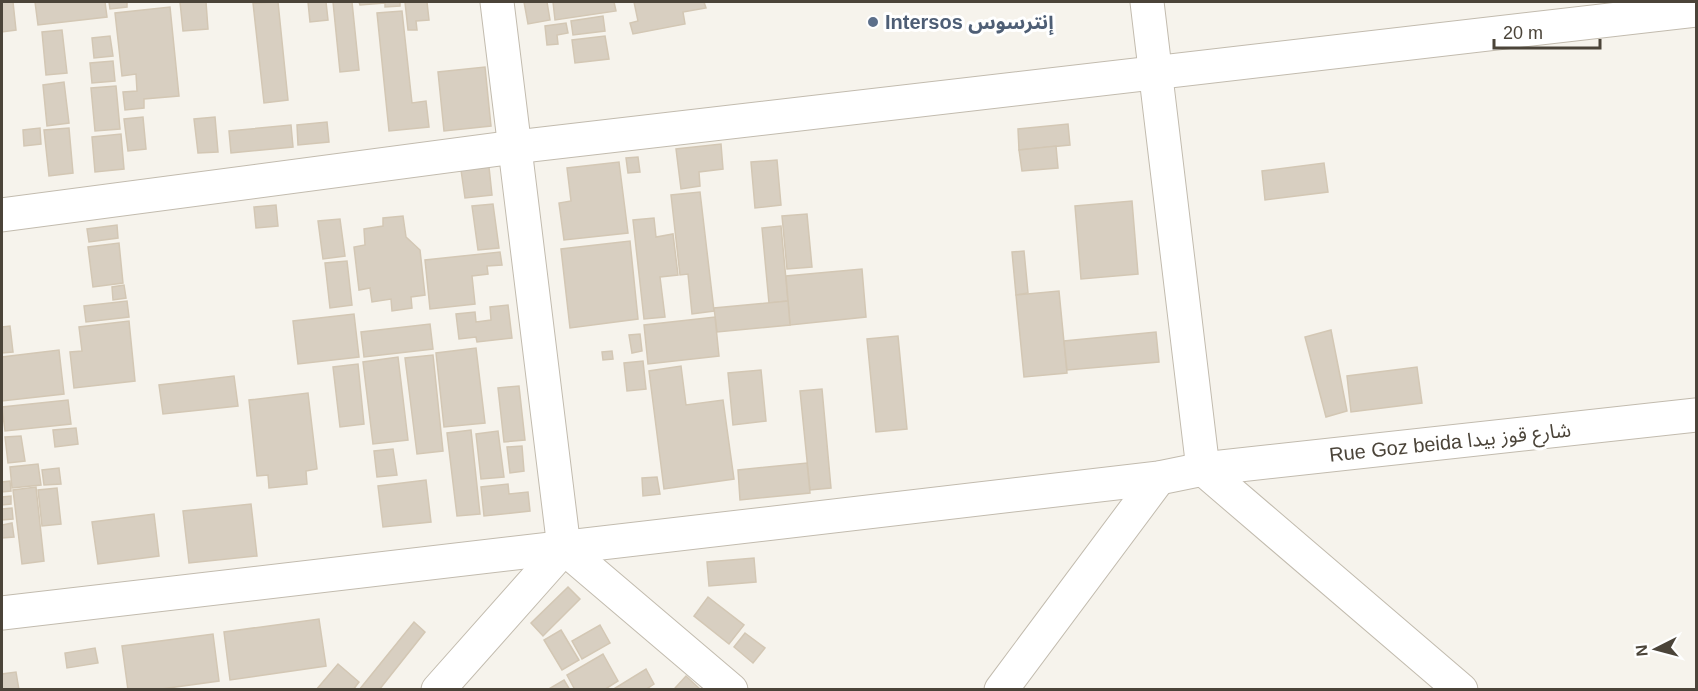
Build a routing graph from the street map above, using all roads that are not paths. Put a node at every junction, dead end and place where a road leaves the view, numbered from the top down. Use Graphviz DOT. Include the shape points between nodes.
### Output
graph roads {
  1 [pos="497,2"];
  2 [pos="1147,2"];
  3 [pos="1696,10"];
  4 [pos="1154,73"];
  5 [pos="515,147"];
  6 [pos="2,216"];
  7 [pos="1696,415"];
  8 [pos="1203,469"];
  9 [pos="1159,478"];
  10 [pos="564,548"];
  11 [pos="2,613"];
  12 [pos="438,690"];
  13 [pos="731,690"];
  14 [pos="1001,690"];
  15 [pos="1461,690"];
  1 -- 5 [label="street"];
  2 -- 4 [label="street"];
  3 -- 4 [label="street"];
  4 -- 5 [label="street"];
  4 -- 8 [label="street"];
  5 -- 6 [label="street"];
  5 -- 10 [label="street"];
  7 -- 8 [label="street, Rue Goz beida شارع قوز بيدا"];
  8 -- 9 [label="street, Rue Goz beida شارع قوز بيدا"];
  8 -- 15 [label="street"];
  9 -- 10 [label="street, Rue Goz beida شارع قوز بيدا"];
  9 -- 14 [label="street"];
  10 -- 11 [label="street, Rue Goz beida شارع قوز بيدا"];
  10 -- 12 [label="street"];
  10 -- 13 [label="street"];
}
